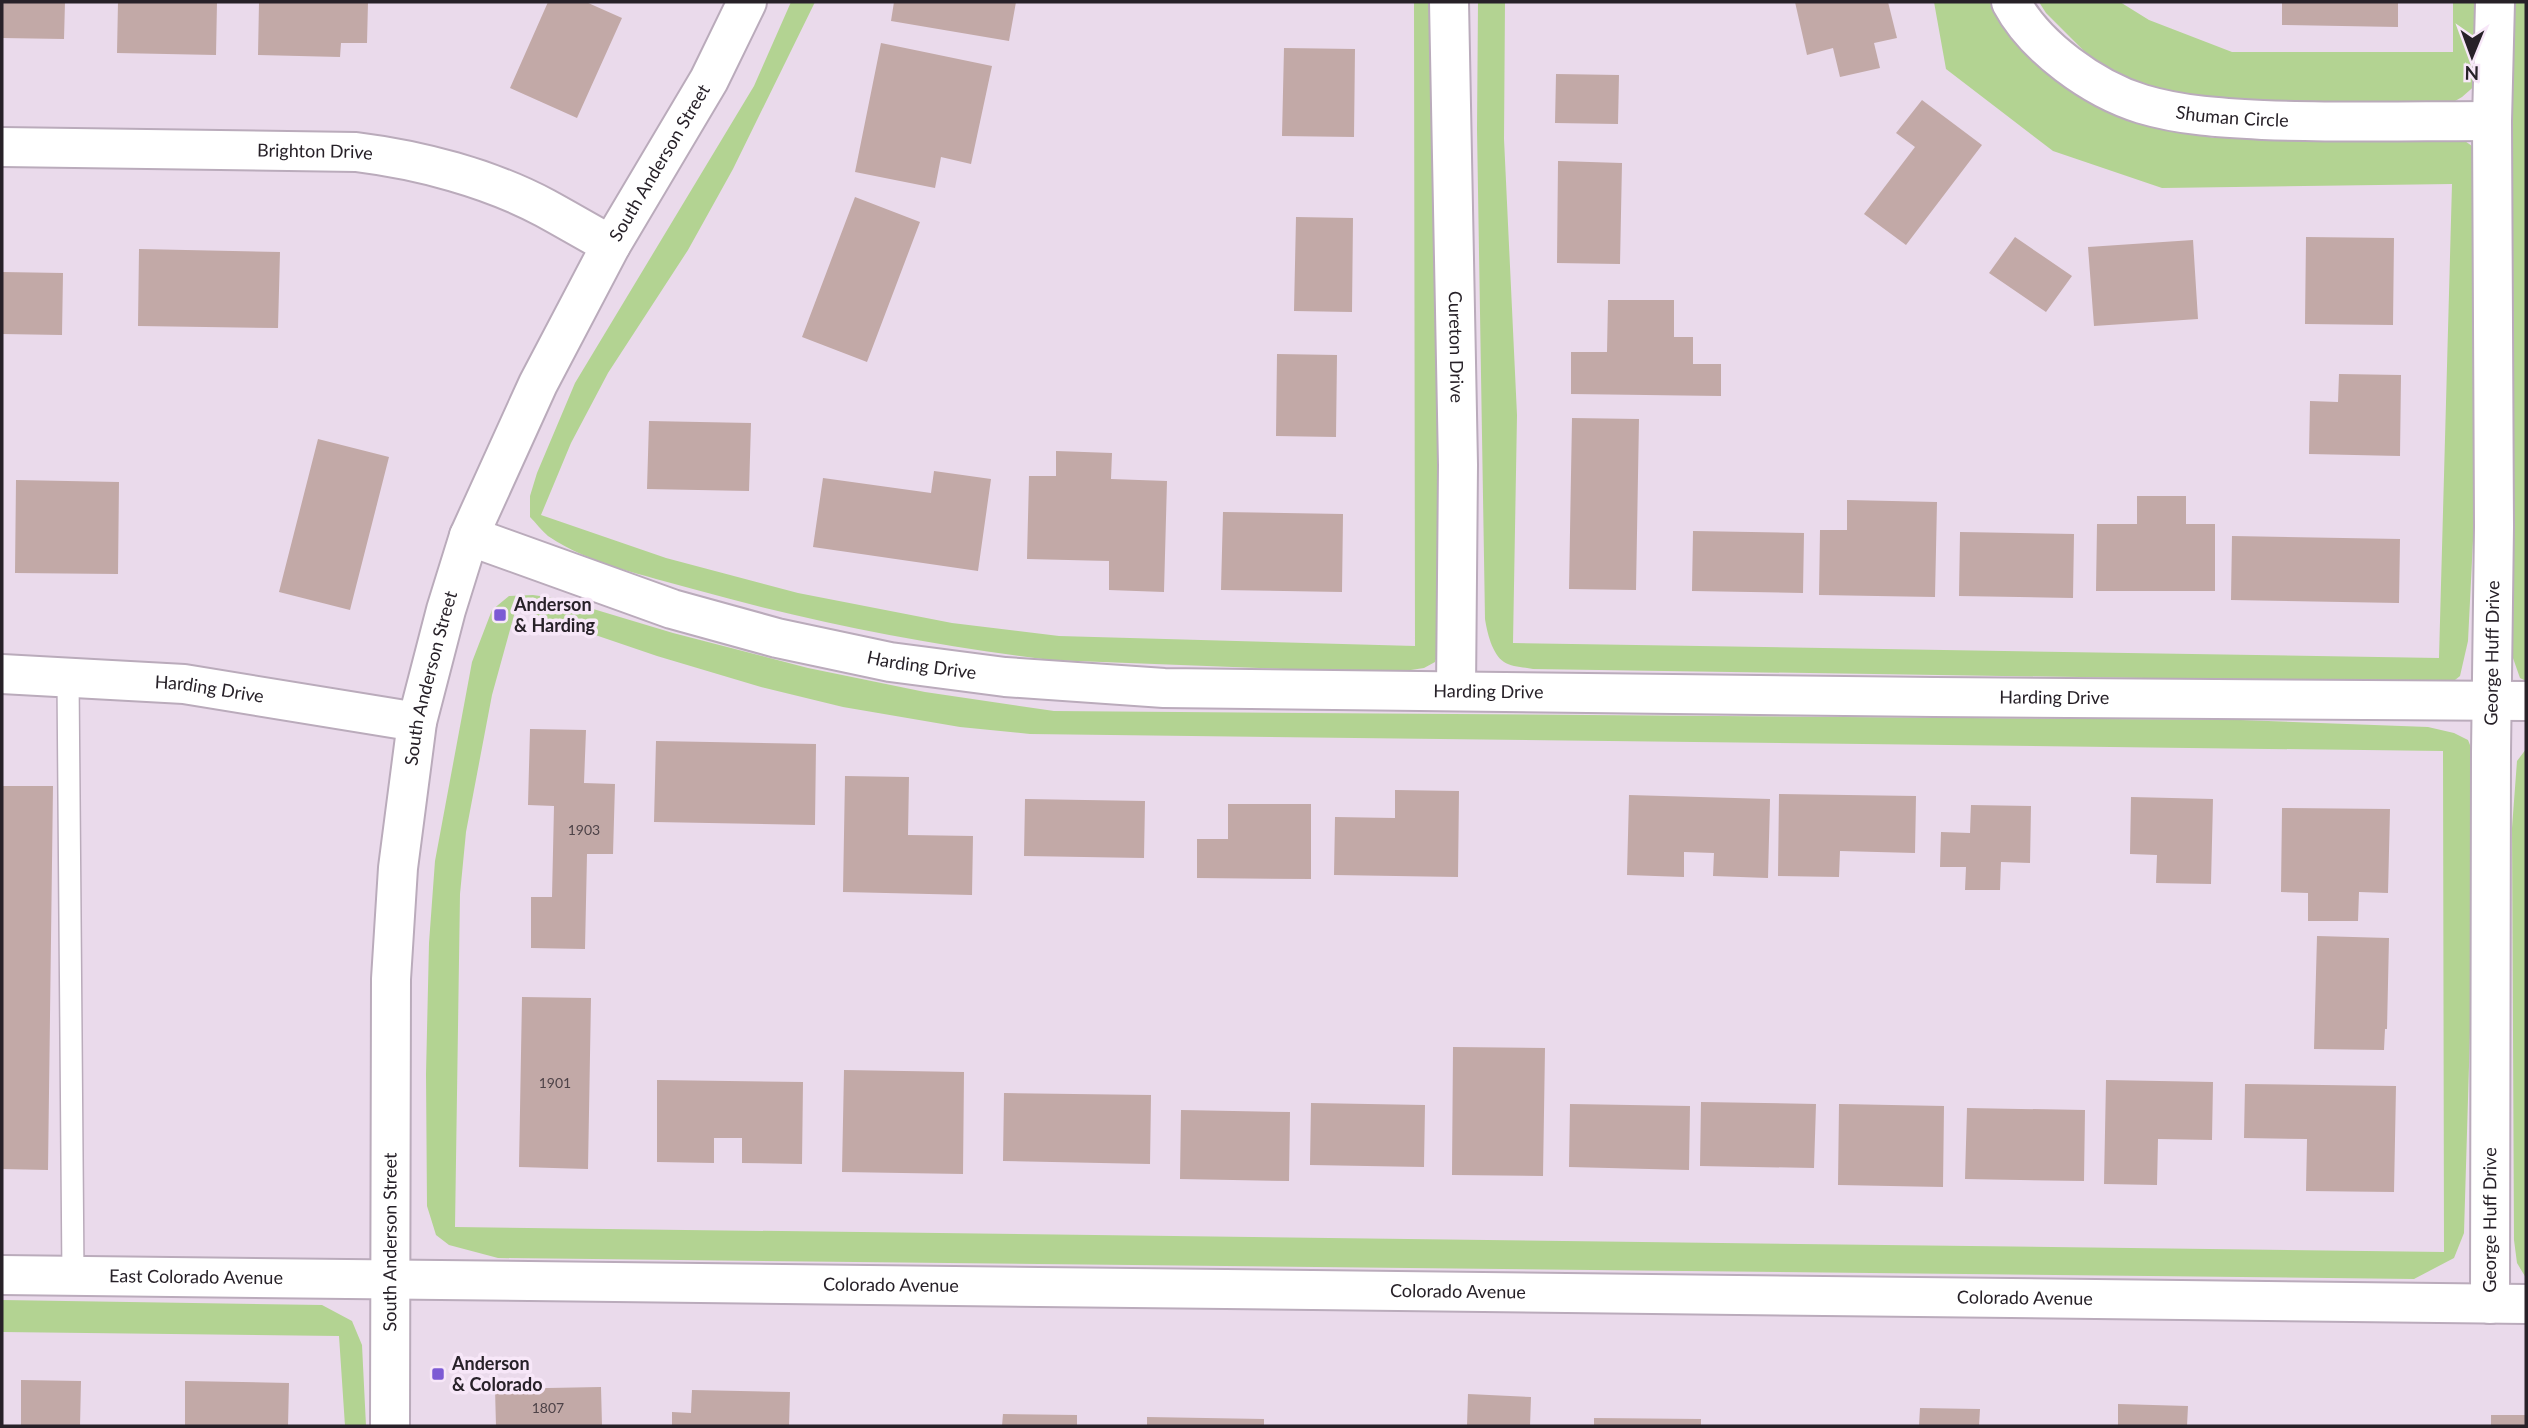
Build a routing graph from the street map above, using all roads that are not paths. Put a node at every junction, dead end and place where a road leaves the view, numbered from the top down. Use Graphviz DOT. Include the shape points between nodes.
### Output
graph roads {
  1 [pos="747,2"];
  2 [pos="1449,2"];
  3 [pos="2011,2"];
  4 [pos="2495,2"];
  5 [pos="2492,121"];
  6 [pos="2,148"];
  7 [pos="611,245"];
  8 [pos="470,537"];
  9 [pos="2,674"];
  10 [pos="68,677"];
  11 [pos="1455,690"];
  12 [pos="2509,701"];
  13 [pos="417,722"];
  14 [pos="2,1275"];
  15 [pos="73,1276"];
  16 [pos="390,1280"];
  17 [pos="2508,1304"];
  18 [pos="390,1426"];
  1 -- 7 [label="street, South Anderson Street" via="709,80"];
  2 -- 11 [label="street, Cureton Drive" via="1458,465"];
  3 -- 5 [label="street, Shuman Circle" via="2056,56 2105,88 2142,104 2219,118"];
  4 -- 5 [label="street, George Huff Drive"];
  5 -- 12 [label="street, George Huff Drive" via="2494,527"];
  6 -- 7 [label="street, Brighton Drive" via="356,152 396,157 459,173 543,207"];
  7 -- 8 [label="street, South Anderson Street" via="538,384"];
  8 -- 11 [label="street, Harding Drive" via="672,608 777,638 890,662 1005,677 1164,688"];
  8 -- 13 [label="street, South Anderson Street"];
  9 -- 10 [label="street, Harding Drive"];
  10 -- 13 [label="street, Harding Drive" via="184,684"];
  10 -- 15 [label="lane"];
  11 -- 12 [label="street, Harding Drive"];
  12 -- 17 [label="street, George Huff Drive"];
  13 -- 16 [label="street, South Anderson Street" via="398,868 391,979"];
  14 -- 15 [label="street, East Colorado Avenue"];
  15 -- 16 [label="street, East Colorado Avenue"];
  16 -- 17 [label="street, Colorado Avenue"];
  16 -- 18 [label="street, South Anderson Street"];
}
